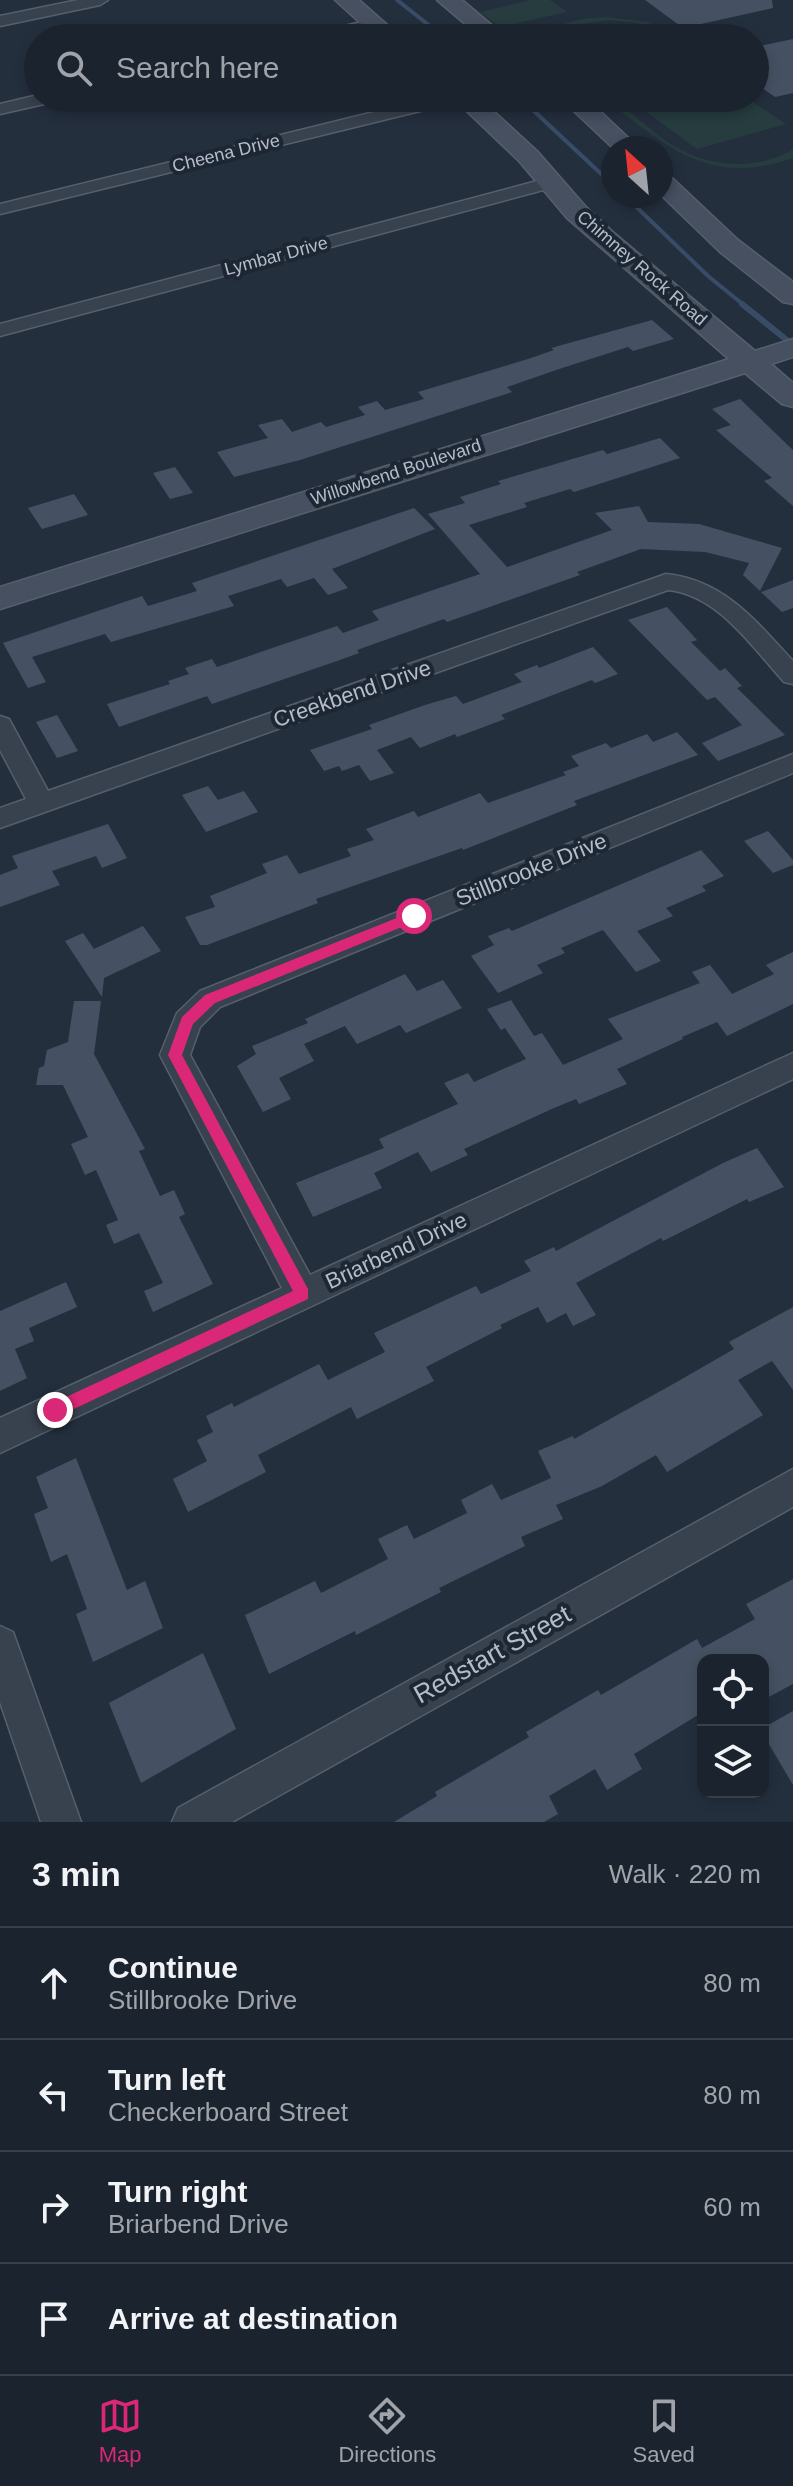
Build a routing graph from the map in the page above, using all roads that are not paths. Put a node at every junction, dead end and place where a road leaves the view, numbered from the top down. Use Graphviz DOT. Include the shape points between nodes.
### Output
graph roads {
  1 [pos="100,0"];
  2 [pos="346,0"];
  3 [pos="448,0"];
  4 [pos="0,21"];
  5 [pos="375,24"];
  6 [pos="478,24"];
  7 [pos="24,103"];
  8 [pos="0,109"];
  9 [pos="394,112"];
  10 [pos="481,112"];
  11 [pos="587,112"];
  12 [pos="614,136"];
  13 [pos="552,182"];
  14 [pos="673,192"];
  15 [pos="0,209"];
  16 [pos="793,296"];
  17 [pos="0,330"];
  18 [pos="772,354"];
  19 [pos="793,398"];
  20 [pos="0,598"];
  21 [pos="793,676"];
  22 [pos="0,725"];
  23 [pos="793,763"];
  24 [pos="41,803"];
  25 [pos="0,818"];
  26 [pos="793,1066"];
  27 [pos="303,1294"];
  28 [pos="0,1436"];
  29 [pos="793,1487"];
  30 [pos="0,1645"];
  31 [pos="61,1822"];
  32 [pos="192,1822"];
  1 -- 4 [label="street"];
  2 -- 5 [label="main road"];
  3 -- 6 [label="main road"];
  7 -- 8 [label="street"];
  9 -- 15 [label="street, Cheena Drive"];
  10 -- 13 [label="main road, Chimney Rock Road"];
  11 -- 12 [label="main road"];
  13 -- 17 [label="street, Lymbar Drive"];
  13 -- 18 [label="main road, Chimney Rock Road" via="606,240"];
  14 -- 16 [label="main road"];
  18 -- 19 [label="main road, Chimney Rock Road"];
  18 -- 20 [label="main road, Willowbend Boulevard"];
  21 -- 24 [label="street, Creekbend Drive" via="715,597 681,581 666,582"];
  22 -- 24 [label="street"];
  23 -- 27 [label="street, Stillbrooke Drive" via="210,999 187,1021 175,1055"];
  24 -- 25 [label="street, Creekbend Drive"];
  26 -- 27 [label="street, Briarbend Drive"];
  27 -- 28 [label="street, Briarbend Drive"];
  29 -- 32 [label="street, Redstart Street"];
  30 -- 31 [label="street"];
}
